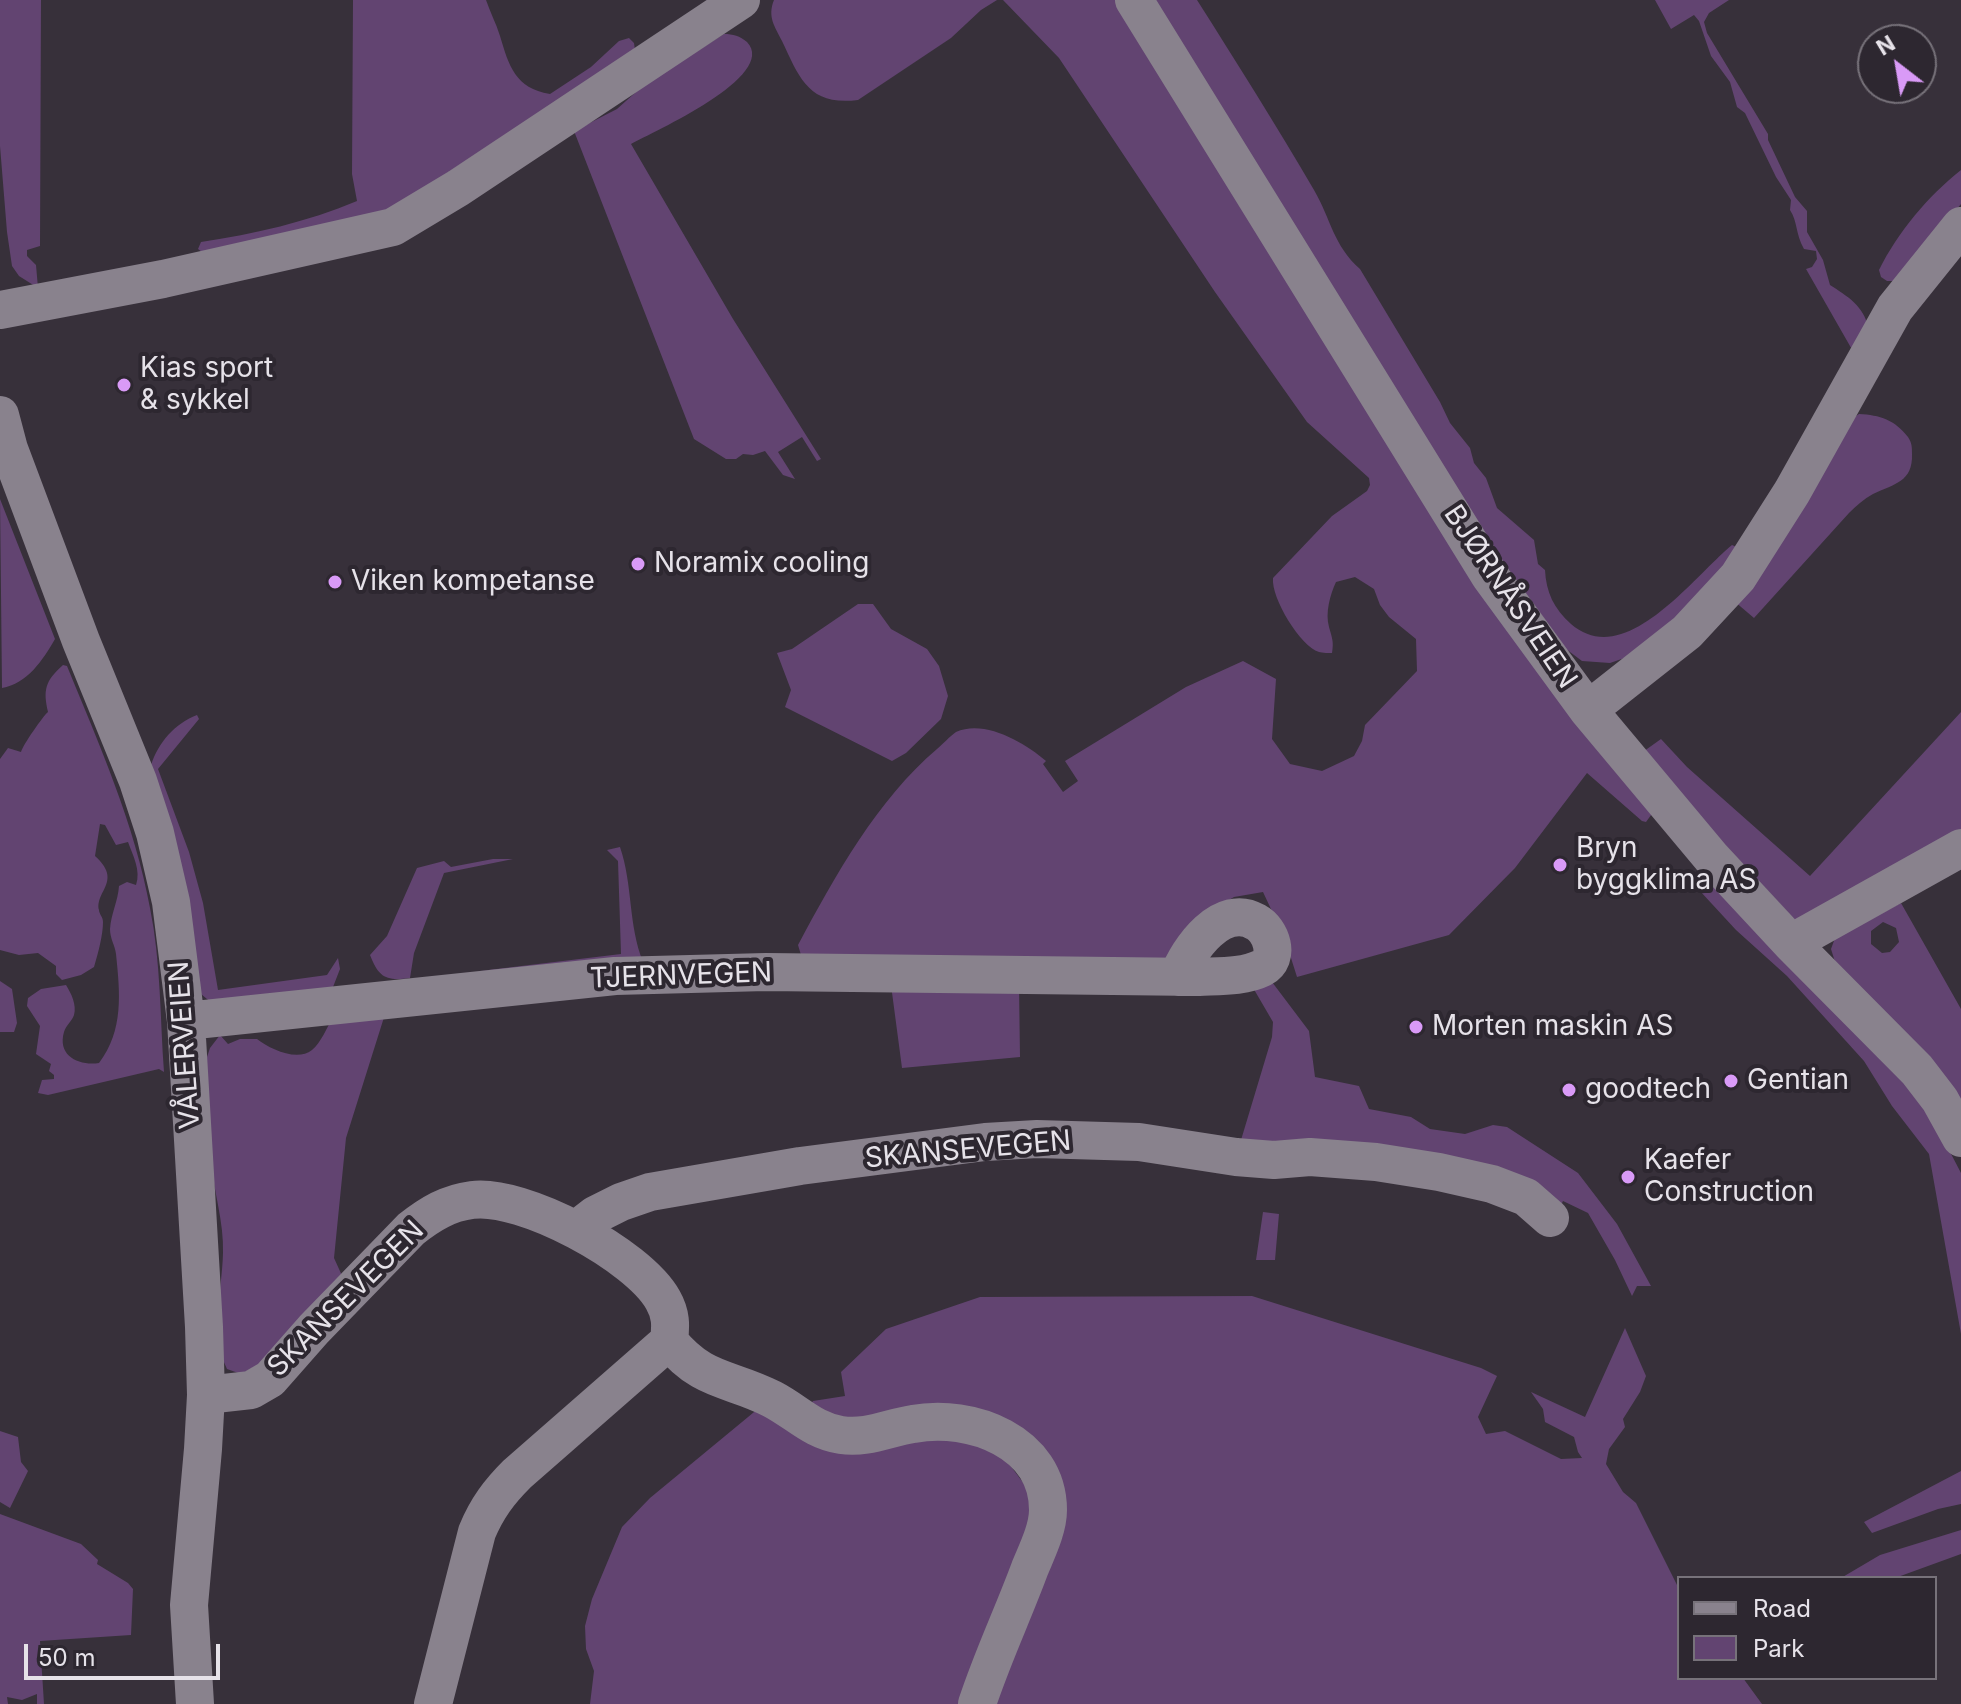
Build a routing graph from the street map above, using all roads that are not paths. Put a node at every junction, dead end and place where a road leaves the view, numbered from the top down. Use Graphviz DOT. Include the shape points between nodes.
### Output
graph roads {
  1 [pos="741,0"];
  2 [pos="1134,0"];
  3 [pos="1961,226"];
  4 [pos="0,310"];
  5 [pos="0,415"];
  6 [pos="1588,710"];
  7 [pos="1961,848"];
  8 [pos="1791,943"];
  9 [pos="1178,977"];
  10 [pos="186,1021"];
  11 [pos="1961,1138"];
  12 [pos="1550,1218"];
  13 [pos="577,1229"];
  14 [pos="669,1341"];
  15 [pos="206,1395"];
  16 [pos="195,1704"];
  17 [pos="433,1704"];
  18 [pos="977,1704"];
  1 -- 4 [label="street" via="393,227"];
  2 -- 6 [label="street, BJØRNÅSVEIEN" via="1490,576"];
  3 -- 6 [label="street" via="1895,308 1738,577 1687,632"];
  5 -- 10 [label="street, VÅLERVEIEN" via="155,833 171,902"];
  6 -- 8 [label="street, BJØRNÅSVEIEN"];
  7 -- 8 [label="street"];
  8 -- 11 [label="street, BJØRNÅSVEIEN" via="1917,1070"];
  9 -- 10 [label="street, TJERNVEGEN" via="766,972 615,976"];
  10 -- 15 [label="street, VÅLERVEIEN"];
  12 -- 13 [label="street, SKANSEVEGEN" via="1526,1197 1492,1184 1376,1162 1274,1160 1139,1142 1037,1139 800,1166 650,1192 595,1215"];
  13 -- 14 [label="street, SKANSEVEGEN" via="655,1289 671,1320"];
  13 -- 15 [label="street, SKANSEVEGEN" via="516,1204 474,1199 448,1206 393,1246 270,1379 251,1390"];
  14 -- 17 [label="street" via="496,1495 477,1532"];
  14 -- 18 [label="street" via="705,1374 754,1391 826,1432 857,1437 913,1424 964,1425 1002,1435 1027,1455 1042,1482 1048,1511"];
  15 -- 16 [label="street, VÅLERVEIEN" via="189,1605"];
}
